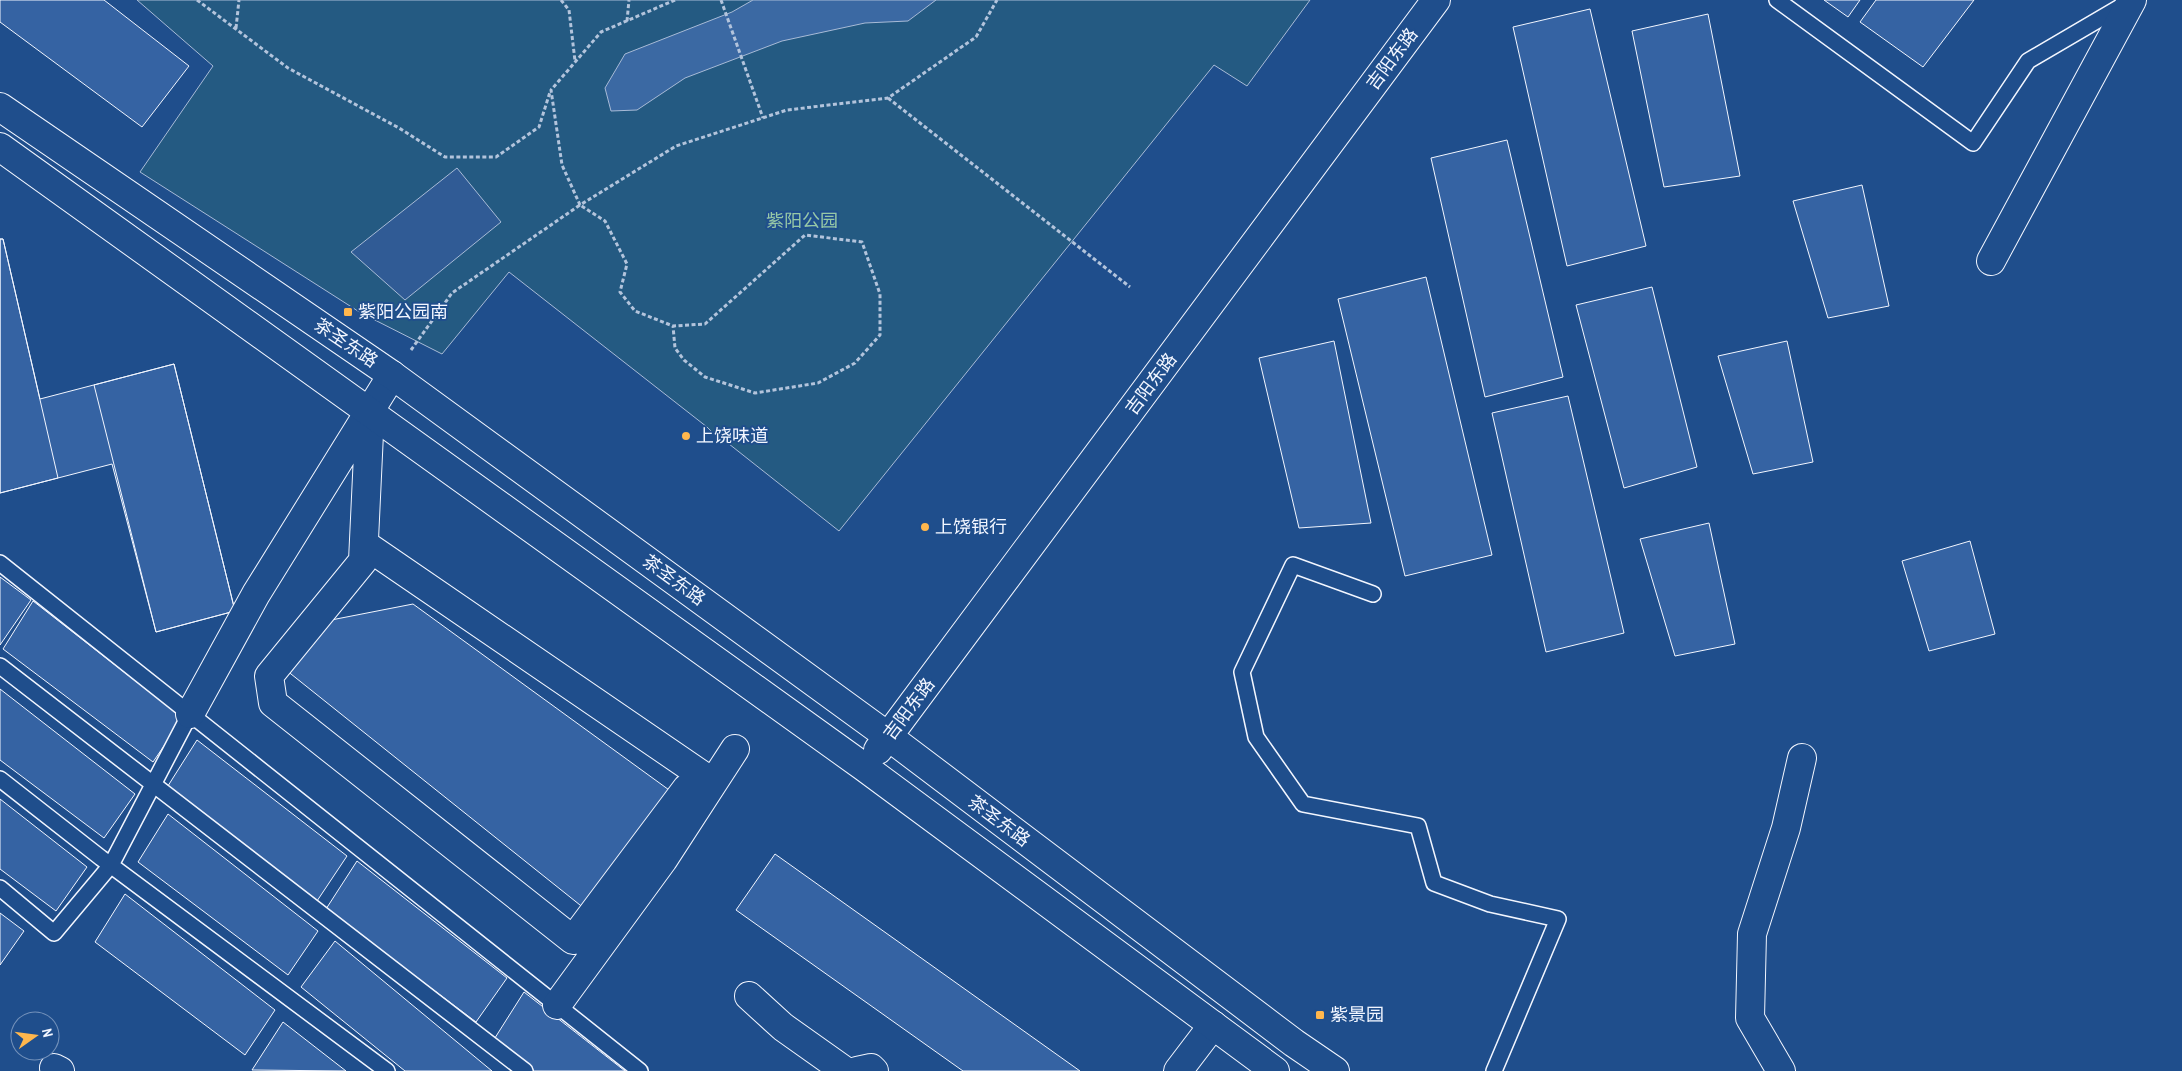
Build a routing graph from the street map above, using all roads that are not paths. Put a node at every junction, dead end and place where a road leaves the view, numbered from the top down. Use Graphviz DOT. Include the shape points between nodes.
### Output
graph roads {
  1 [pos="1436,0"];
  2 [pos="1777,0"];
  3 [pos="2132,0"];
  4 [pos="0,107"];
  5 [pos="0,147"];
  6 [pos="1991,261"];
  7 [pos="392,375"];
  8 [pos="370,412"];
  9 [pos="364,544"];
  10 [pos="0,563"];
  11 [pos="1373,594"];
  12 [pos="0,666"];
  13 [pos="190,714"];
  14 [pos="888,737"];
  15 [pos="735,748"];
  16 [pos="1802,758"];
  17 [pos="864,767"];
  18 [pos="0,779"];
  19 [pos="712,782"];
  20 [pos="152,785"];
  21 [pos="111,865"];
  22 [pos="0,888"];
  23 [pos="749,996"];
  24 [pos="556,1005"];
  25 [pos="1213,1025"];
  26 [pos="387,1071"];
  27 [pos="525,1071"];
  28 [pos="640,1071"];
  29 [pos="844,1071"];
  30 [pos="857,1071"];
  31 [pos="874,1071"];
  32 [pos="1178,1071"];
  33 [pos="1275,1071"];
  34 [pos="1335,1071"];
  35 [pos="1494,1071"];
  36 [pos="1781,1071"];
  1 -- 14 [label="main road, 吉阳东路"];
  2 -- 3 [label="lane" via="1973,143 2028,61"];
  3 -- 6 [label="main road"];
  4 -- 7 [label="main road, 茶圣东路"];
  5 -- 8 [label="main road, 茶圣东路"];
  7 -- 8 [label="main road"];
  7 -- 14 [label="main road, 茶圣东路"];
  8 -- 9 [label="main road"];
  8 -- 13 [label="main road" via="256,594"];
  8 -- 17 [label="main road, 茶圣东路"];
  9 -- 19 [label="main road"];
  9 -- 19 [label="main road" via="363,561 269,676 273,703 573,940 687,788"];
  10 -- 13 [label="lane"];
  11 -- 35 [label="lane" via="1293,565 1242,672 1256,737 1303,804 1418,826 1434,883 1490,904 1558,919"];
  12 -- 20 [label="lane"];
  13 -- 20 [label="lane"];
  13 -- 24 [label="lane"];
  14 -- 17 [label="main road, 吉阳东路"];
  14 -- 34 [label="main road, 茶圣东路"];
  15 -- 19 [label="main road"];
  16 -- 36 [label="main road" via="1786,828 1752,934 1750,1018"];
  17 -- 25 [label="main road, 茶圣东路"];
  18 -- 21 [label="lane"];
  19 -- 24 [label="main road" via="663,860"];
  20 -- 21 [label="lane"];
  20 -- 27 [label="lane"];
  21 -- 22 [label="lane" via="54,933"];
  21 -- 26 [label="lane"];
  23 -- 29 [label="main road" via="783,1027"];
  24 -- 28 [label="lane"];
  25 -- 32 [label="main road"];
  25 -- 33 [label="main road, 茶圣东路"];
  30 -- 31 [label="main road" via="870,1068"];
}
